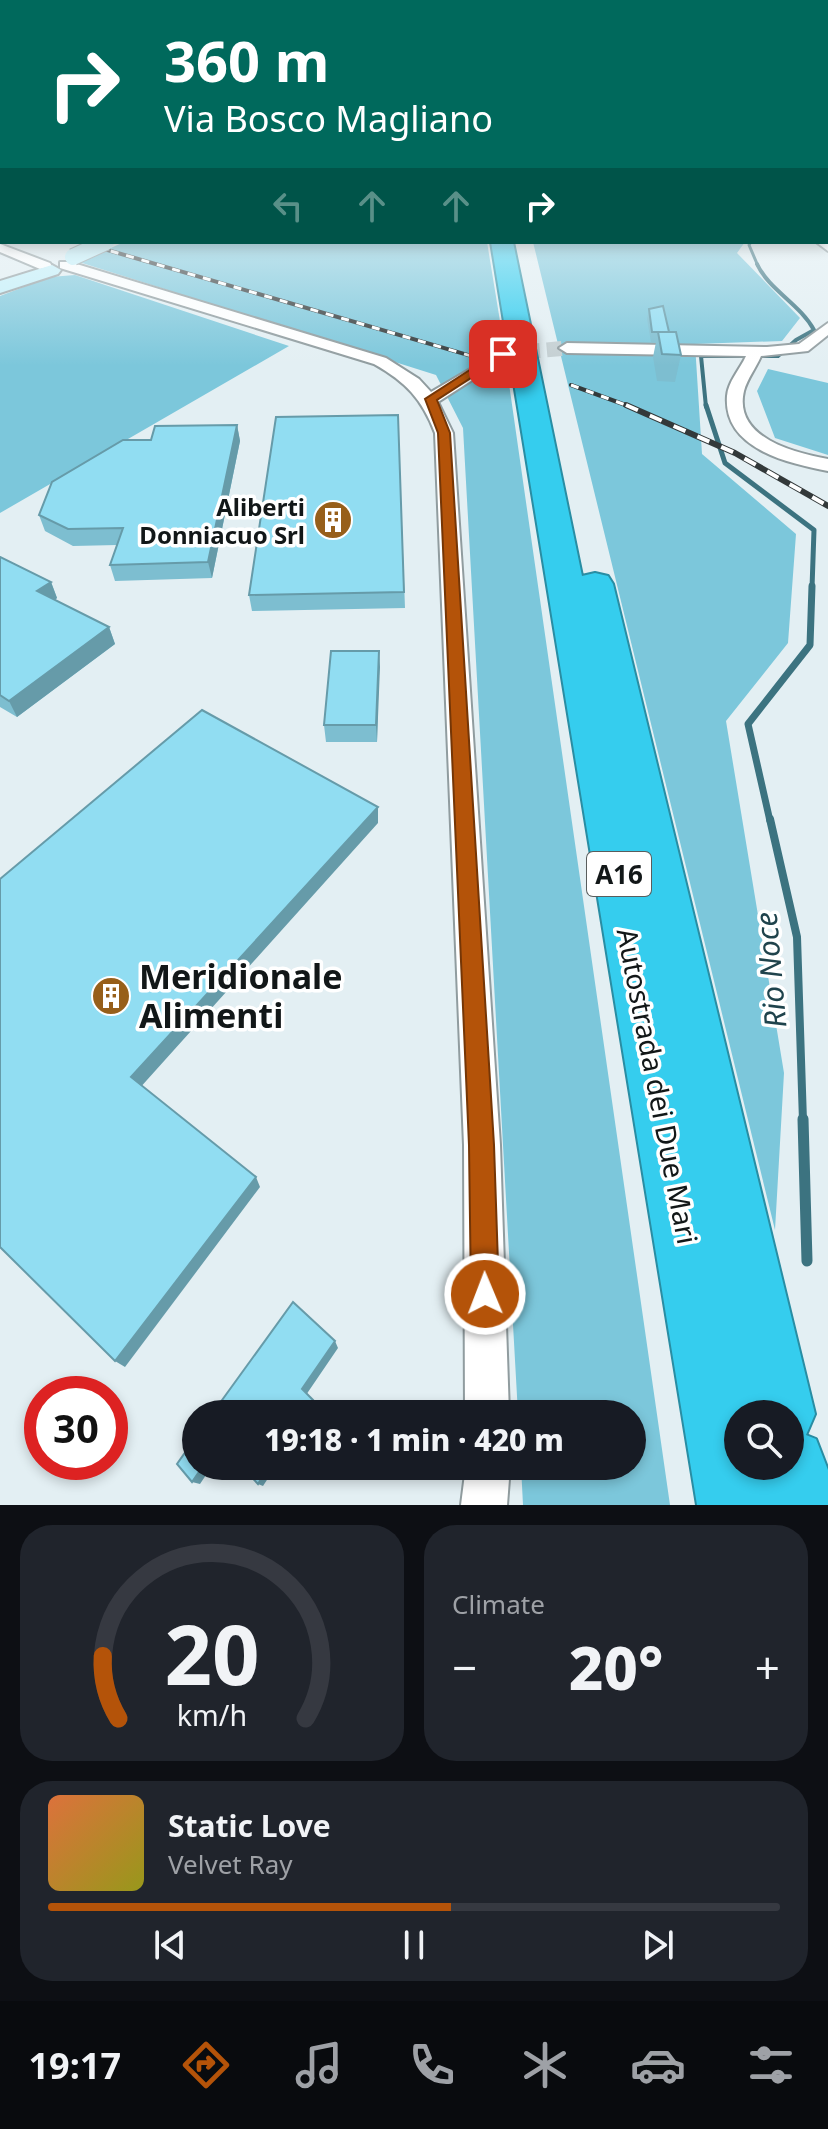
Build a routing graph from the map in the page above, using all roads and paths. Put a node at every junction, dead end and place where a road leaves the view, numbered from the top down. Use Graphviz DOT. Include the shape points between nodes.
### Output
graph roads {
  1 [pos="102,244"];
  2 [pos="502,244"];
  3 [pos="519,244"];
  4 [pos="0,248"];
  5 [pos="58,265"];
  6 [pos="0,287"];
  7 [pos="828,327"];
  8 [pos="567,348"];
  9 [pos="755,352"];
  10 [pos="503,354"];
  11 [pos="431,399"];
  12 [pos="828,465"];
  13 [pos="487,1400"];
  14 [pos="775,1400"];
  15 [pos="487,1480"];
  16 [pos="792,1480"];
  17 [pos="484,1505"];
  18 [pos="736,1505"];
  19 [pos="798,1505"];
  1 -- 5 [label="main road, bridge"];
  2 -- 18 [label="highway, Autostrada dei Due Mari / A16"];
  3 -- 14 [label="highway, Autostrada dei Due Mari / A16"];
  4 -- 5 [label="street"];
  5 -- 6 [label="main road"];
  5 -- 11 [label="street" via="380,361 407,376"];
  7 -- 9 [label="street" via="803,348"];
  8 -- 9 [label="street"];
  9 -- 12 [label="street" via="734,395 742,426 770,452"];
  10 -- 11 [label="street, bridge"];
  11 -- 13 [label="street" via="444,433 482,1145"];
  15 -- 17 [label="street"];
  16 -- 19 [label="highway"];
}
